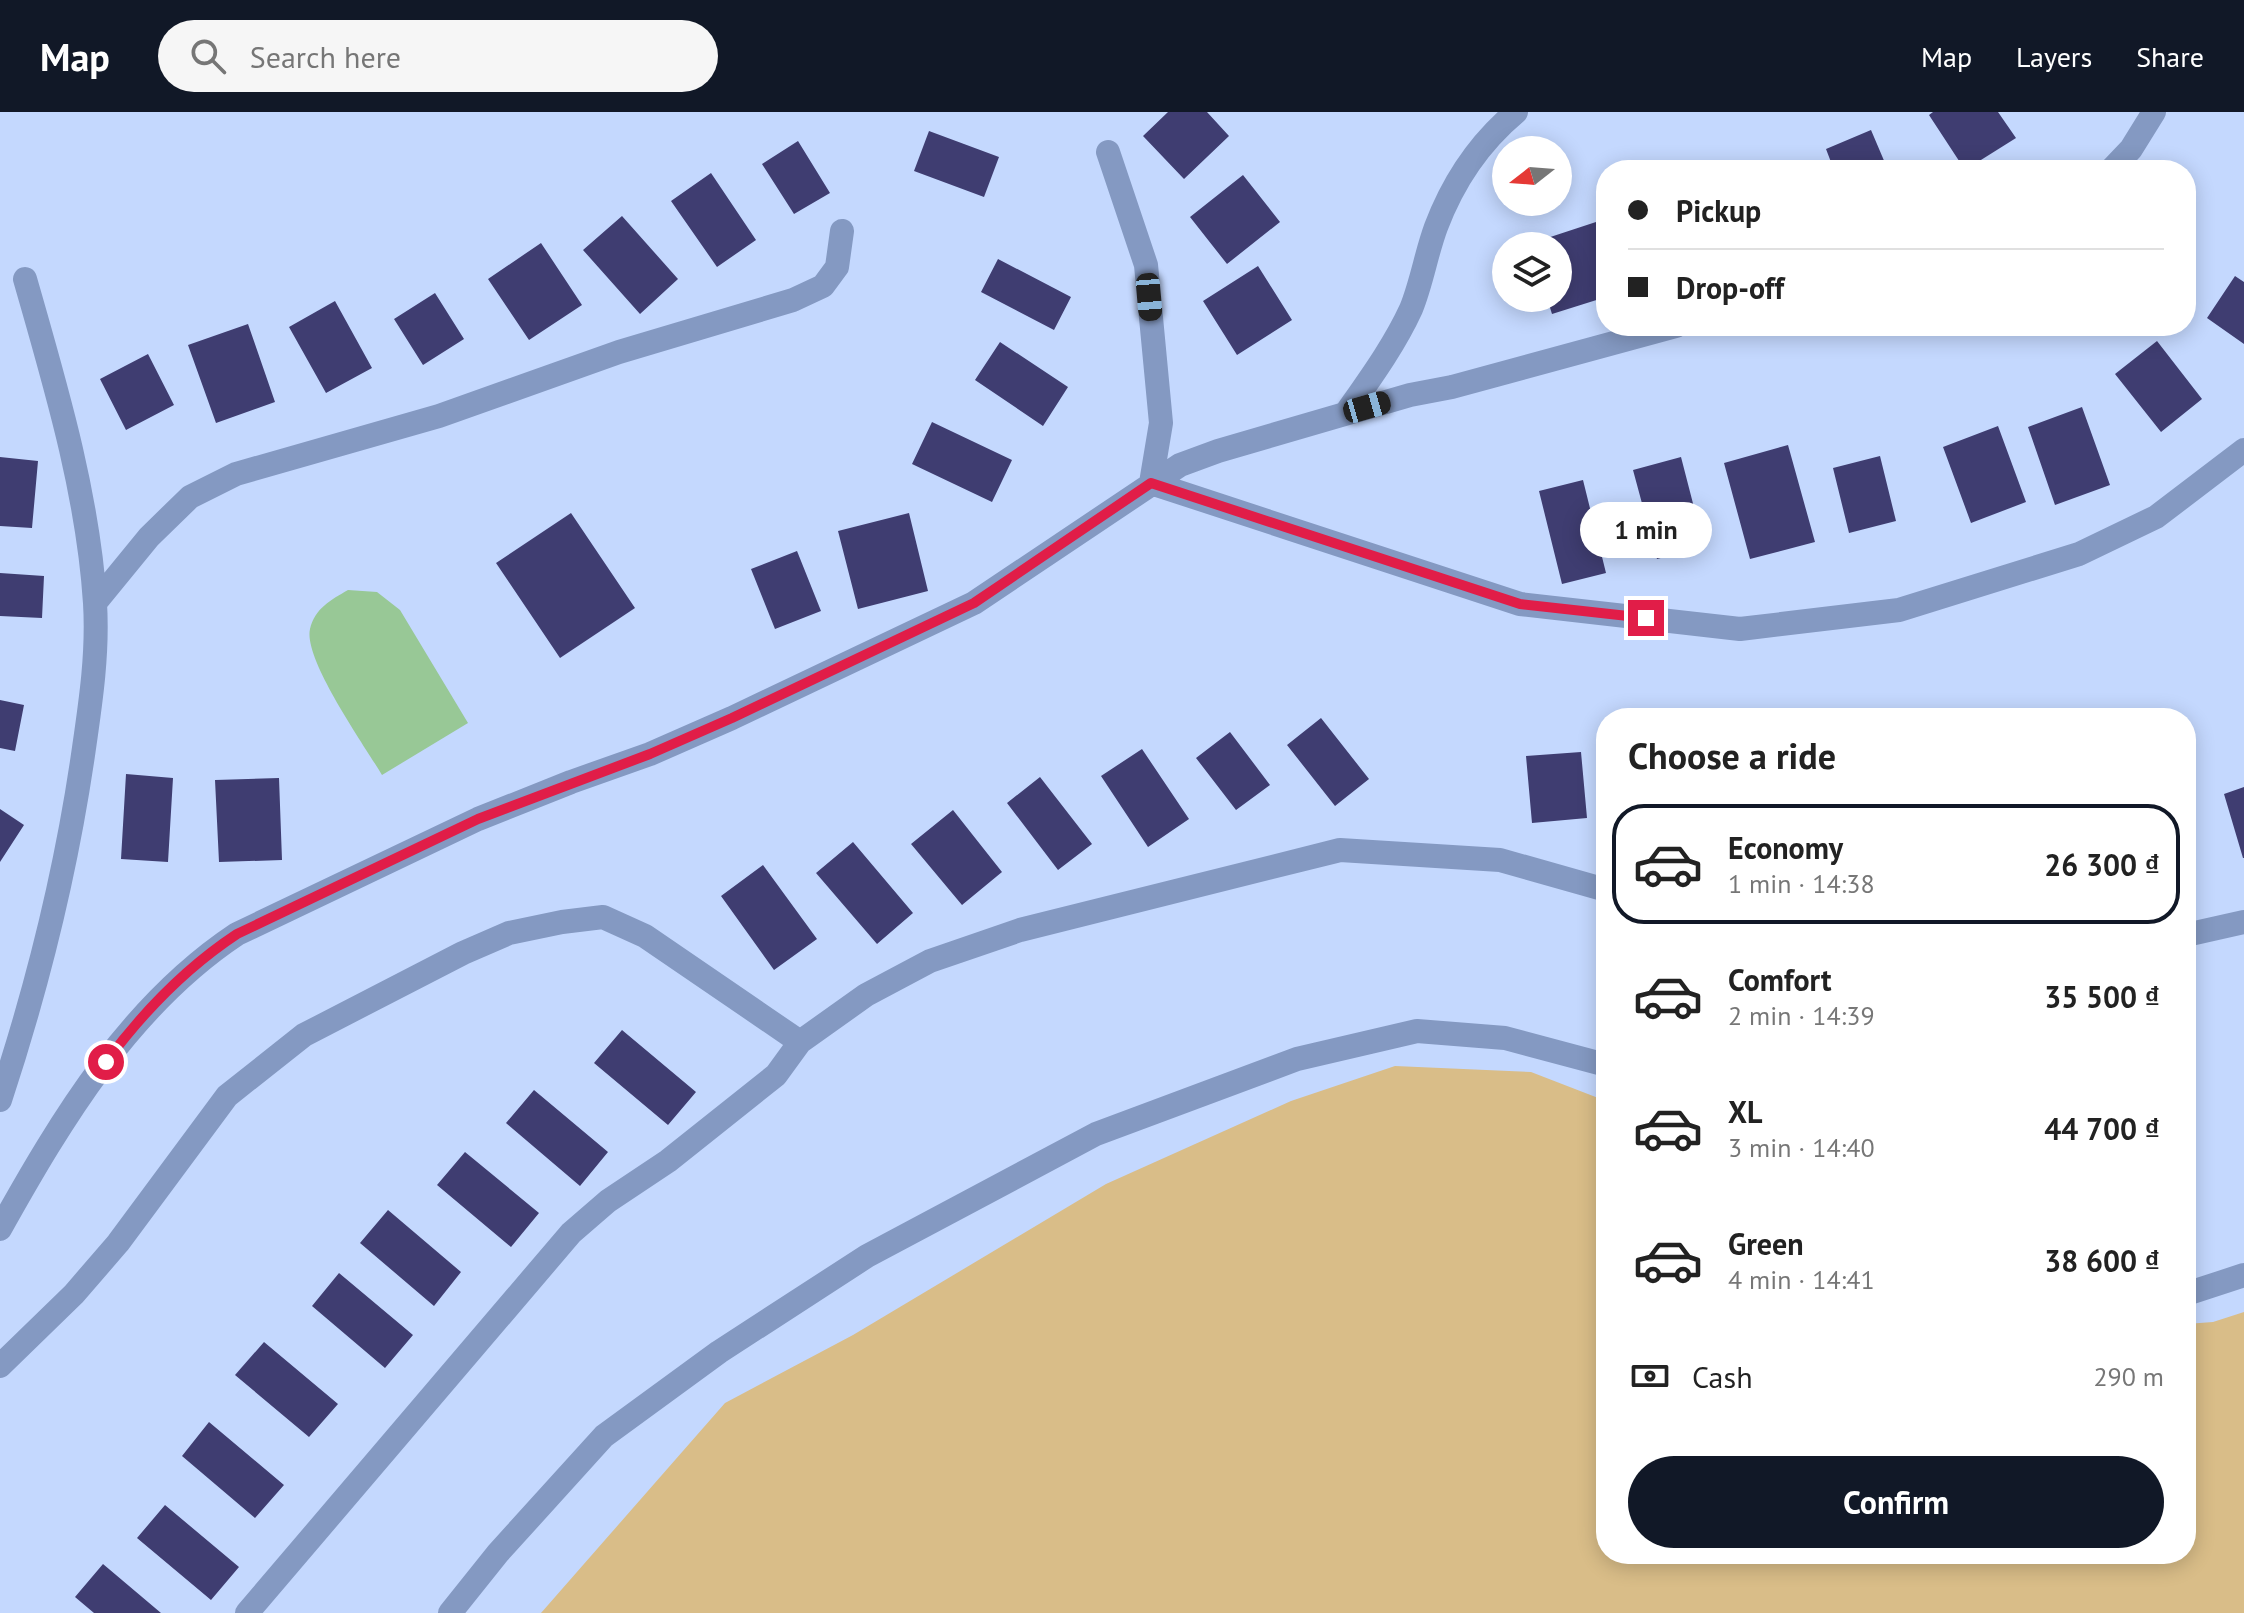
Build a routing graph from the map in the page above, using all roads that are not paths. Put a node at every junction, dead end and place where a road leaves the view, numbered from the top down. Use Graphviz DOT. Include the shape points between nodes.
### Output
graph roads {
  1 [pos="1516,112"];
  2 [pos="2154,112"];
  3 [pos="1108,152"];
  4 [pos="2121,160"];
  5 [pos="842,231"];
  6 [pos="25,279"];
  7 [pos="1638,336"];
  8 [pos="1346,413"];
  9 [pos="2244,450"];
  10 [pos="1151,483"];
  11 [pos="95,603"];
  12 [pos="1596,887"];
  13 [pos="2244,922"];
  14 [pos="2196,933"];
  15 [pos="800,1042"];
  16 [pos="1596,1062"];
  17 [pos="0,1100"];
  18 [pos="0,1229"];
  19 [pos="2244,1275"];
  20 [pos="2196,1291"];
  21 [pos="0,1366"];
  22 [pos="247,1613"];
  23 [pos="450,1613"];
  1 -- 8 [label="street" via="1472,157 1436,227 1409,313"];
  2 -- 4 [label="street"];
  3 -- 10 [label="street" via="1146,265 1161,423"];
  5 -- 11 [label="street" via="837,267 823,286 793,300 619,352 439,416 236,474 190,497"];
  6 -- 11 [label="street" via="70,448"];
  7 -- 8 [label="street"];
  8 -- 10 [label="street" via="1218,451"];
  9 -- 10 [label="street" via="2156,517 2079,554 1899,610 1740,629 1520,604"];
  10 -- 18 [label="street" via="974,603 719,724 478,819 228,941 173,983 138,1019 74,1105"];
  11 -- 17 [label="street" via="94,676 72,836 22,1035"];
  12 -- 15 [label="street" via="1500,860 1340,850 1020,930 930,961 866,995"];
  13 -- 14 [label="street"];
  15 -- 21 [label="street" via="645,936 603,917 509,933 304,1035 227,1096 118,1243"];
  15 -- 22 [label="street" via="776,1075 571,1233"];
  16 -- 23 [label="street" via="1505,1038 1417,1031 1297,1059 1096,1134 867,1256 719,1352 604,1436"];
  19 -- 20 [label="street"];
}
